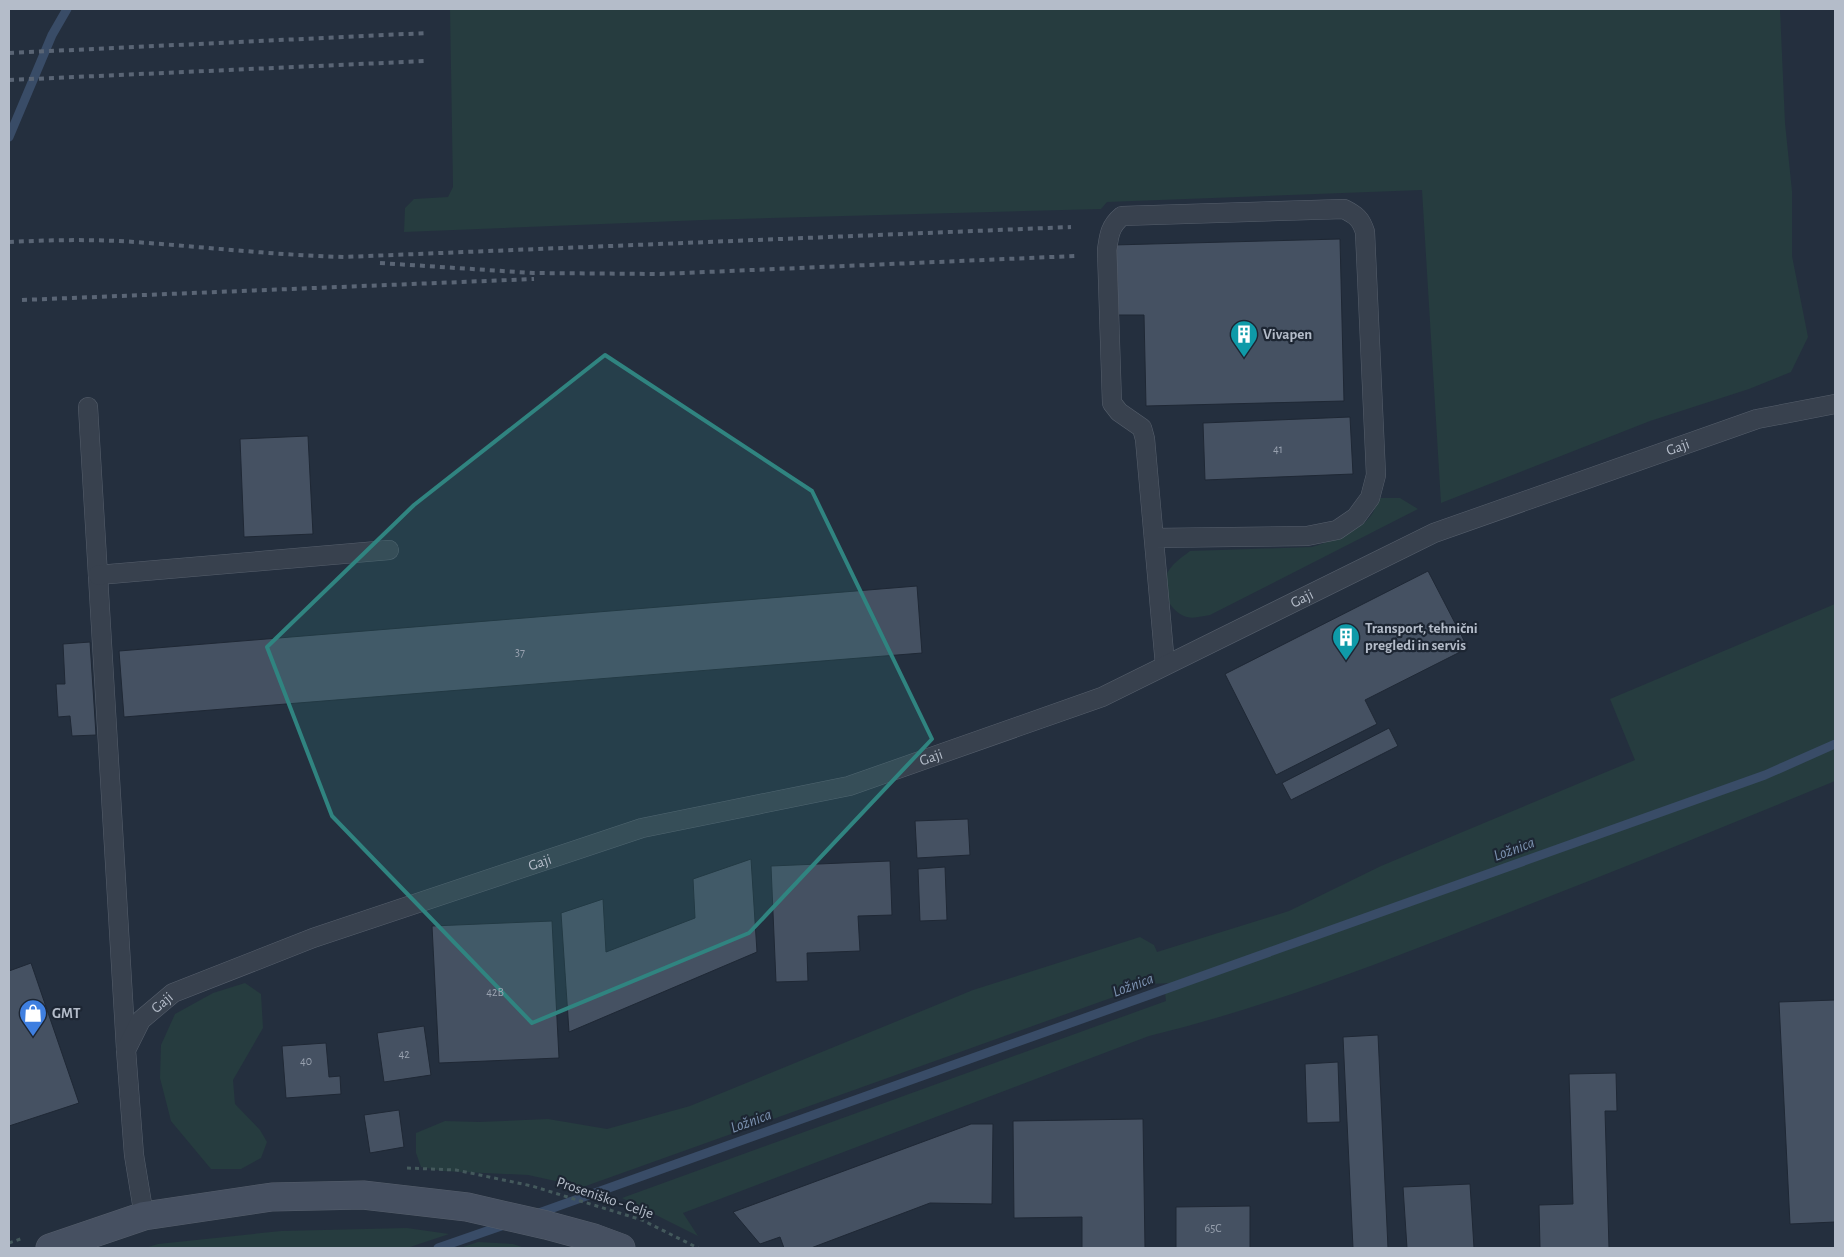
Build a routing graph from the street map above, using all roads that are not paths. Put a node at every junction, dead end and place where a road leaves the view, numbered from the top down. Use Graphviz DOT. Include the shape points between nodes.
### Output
graph roads {
  1 [pos="1835,404"];
  2 [pos="88,406"];
  3 [pos="1154,538"];
  4 [pos="388,550"];
  5 [pos="98,575"];
  6 [pos="1165,665"];
  7 [pos="126,1050"];
  8 [pos="144,1216"];
  9 [pos="50,1248"];
  10 [pos="621,1248"];
  1 -- 6 [label="lane, Gaji" via="1757,419 1434,533"];
  2 -- 5 [label="lane"];
  3 -- 3 [label="lane" via="1307,536 1336,530 1356,517 1370,498 1376,475 1365,232 1356,215 1344,209 1122,216 1113,223 1107,250 1112,404 1142,428 1146,439"];
  3 -- 6 [label="lane"];
  4 -- 5 [label="lane"];
  5 -- 7 [label="lane"];
  6 -- 7 [label="lane, Gaji" via="1102,697 849,786 642,828 313,938 173,993 141,1020"];
  7 -- 8 [label="lane" via="134,1155"];
  8 -- 9 [label="street"];
  8 -- 10 [label="street" via="272,1197 363,1195 467,1207 546,1225"];
}
